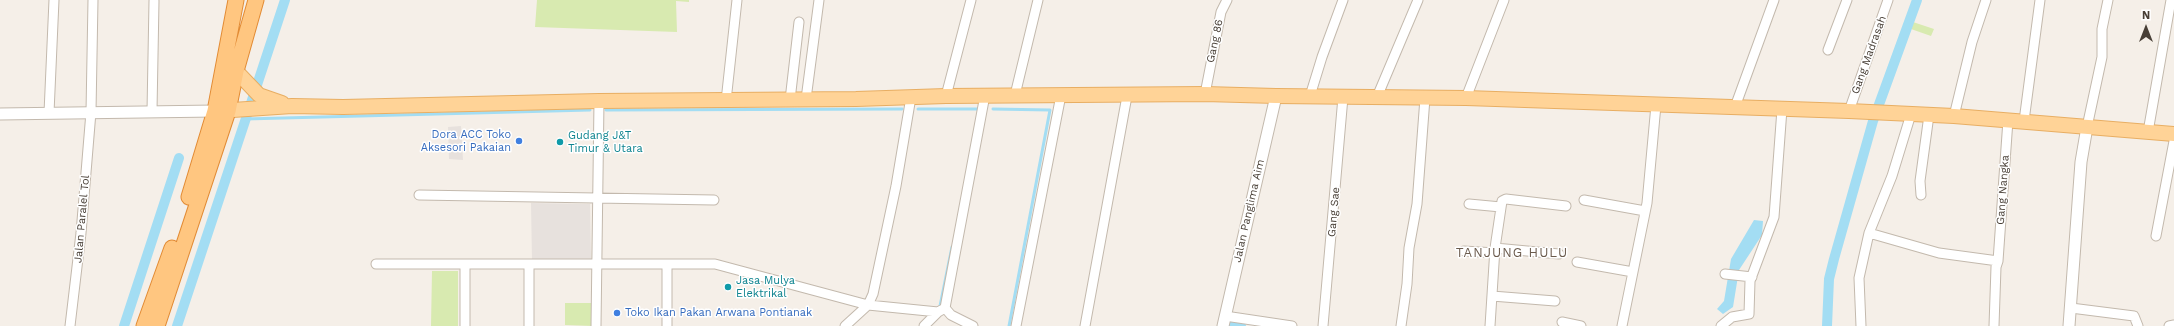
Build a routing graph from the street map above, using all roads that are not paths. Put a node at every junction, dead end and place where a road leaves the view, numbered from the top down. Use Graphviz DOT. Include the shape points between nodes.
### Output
graph roads {
  1 [pos="54,0"];
  2 [pos="93,0"];
  3 [pos="236,0"];
  4 [pos="256,0"];
  5 [pos="737,0"];
  6 [pos="819,0"];
  7 [pos="971,0"];
  8 [pos="1038,0"];
  9 [pos="1227,0"];
  10 [pos="1343,0"];
  11 [pos="1418,0"];
  12 [pos="1504,0"];
  13 [pos="1774,0"];
  14 [pos="1847,0"];
  15 [pos="1888,0"];
  16 [pos="1986,0"];
  17 [pos="2040,0"];
  18 [pos="2108,0"];
  19 [pos="2171,0"];
  20 [pos="154,1"];
  21 [pos="799,22"];
  22 [pos="1828,50"];
  23 [pos="236,71"];
  24 [pos="1205,89"];
  25 [pos="985,95"];
  26 [pos="1015,95"];
  27 [pos="1061,95"];
  28 [pos="946,96"];
  29 [pos="1127,96"];
  30 [pos="1276,96"];
  31 [pos="1310,96"];
  32 [pos="911,97"];
  33 [pos="1342,97"];
  34 [pos="1377,97"];
  35 [pos="1425,98"];
  36 [pos="1466,98"];
  37 [pos="790,100"];
  38 [pos="806,100"];
  39 [pos="599,101"];
  40 [pos="726,101"];
  41 [pos="1656,105"];
  42 [pos="292,106"];
  43 [pos="1735,107"];
  44 [pos="1782,109"];
  45 [pos="1849,110"];
  46 [pos="222,111"];
  47 [pos="91,112"];
  48 [pos="152,112"];
  49 [pos="49,113"];
  50 [pos="0,114"];
  51 [pos="1911,114"];
  52 [pos="1929,115"];
  53 [pos="1954,116"];
  54 [pos="2008,120"];
  55 [pos="2024,121"];
  56 [pos="2087,127"];
  57 [pos="2148,132"];
  58 [pos="2174,134"];
  59 [pos="2174,141"];
  60 [pos="419,195"];
  61 [pos="1921,195"];
  62 [pos="598,197"];
  63 [pos="714,200"];
  64 [pos="1584,200"];
  65 [pos="1469,204"];
  66 [pos="1566,206"];
  67 [pos="1501,207"];
  68 [pos="1645,211"];
  69 [pos="1869,233"];
  70 [pos="2156,236"];
  71 [pos="178,248"];
  72 [pos="1495,250"];
  73 [pos="1464,251"];
  74 [pos="1559,254"];
  75 [pos="1995,261"];
  76 [pos="1577,262"];
  77 [pos="376,264"];
  78 [pos="465,264"];
  79 [pos="529,264"];
  80 [pos="597,264"];
  81 [pos="667,264"];
  82 [pos="1633,272"];
  83 [pos="1725,274"];
  84 [pos="1752,277"];
  85 [pos="1492,296"];
  86 [pos="1555,301"];
  87 [pos="868,305"];
  88 [pos="2070,308"];
  89 [pos="942,310"];
  90 [pos="1224,321"];
  91 [pos="1562,322"];
  92 [pos="2174,325"];
  93 [pos="70,326"];
  94 [pos="144,326"];
  95 [pos="157,326"];
  96 [pos="465,326"];
  97 [pos="529,326"];
  98 [pos="596,326"];
  99 [pos="667,326"];
  100 [pos="845,326"];
  101 [pos="924,326"];
  102 [pos="972,326"];
  103 [pos="1016,326"];
  104 [pos="1085,326"];
  105 [pos="1292,326"];
  106 [pos="1323,326"];
  107 [pos="1401,326"];
  108 [pos="1490,326"];
  109 [pos="1581,326"];
  110 [pos="1622,326"];
  111 [pos="1721,326"];
  112 [pos="1861,326"];
  113 [pos="1994,326"];
  114 [pos="2069,326"];
  115 [pos="2138,326"];
  116 [pos="2169,326"];
  1 -- 49 [label="street"];
  2 -- 47 [label="street, Jalan Paralel Tol"];
  3 -- 46 [label="highway"];
  4 -- 23 [label="highway"];
  5 -- 40 [label="street"];
  6 -- 38 [label="street"];
  7 -- 28 [label="street"];
  8 -- 26 [label="street"];
  9 -- 24 [label="street, Gang 86" via="1221,12"];
  10 -- 31 [label="street"];
  11 -- 34 [label="street"];
  12 -- 36 [label="street"];
  13 -- 43 [label="street"];
  14 -- 22 [label="street"];
  15 -- 45 [label="street, Gang Madrasah"];
  16 -- 53 [label="street" via="1972,42"];
  17 -- 55 [label="street"];
  18 -- 56 [label="street" via="2102,29 2102,57"];
  19 -- 57 [label="street"];
  20 -- 48 [label="street"];
  21 -- 37 [label="street"];
  23 -- 42 [label="main road" via="258,95"];
  23 -- 46 [label="highway"];
  24 -- 29 [label="main road"];
  24 -- 30 [label="main road"];
  25 -- 26 [label="main road"];
  25 -- 28 [label="main road"];
  25 -- 89 [label="street"];
  26 -- 27 [label="main road"];
  27 -- 29 [label="main road"];
  27 -- 103 [label="street"];
  28 -- 32 [label="main road"];
  29 -- 104 [label="street"];
  30 -- 31 [label="main road"];
  30 -- 90 [label="street, Jalan Panglima Aim"];
  31 -- 33 [label="main road"];
  32 -- 38 [label="main road"];
  32 -- 87 [label="street" via="884,248"];
  33 -- 34 [label="main road"];
  33 -- 106 [label="street, Gang Sae"];
  34 -- 35 [label="main road"];
  35 -- 36 [label="main road"];
  35 -- 107 [label="street" via="1417,204 1409,248"];
  36 -- 41 [label="main road"];
  37 -- 38 [label="main road"];
  37 -- 40 [label="main road"];
  39 -- 40 [label="main road"];
  39 -- 42 [label="main road"];
  39 -- 62 [label="street"];
  41 -- 43 [label="main road"];
  41 -- 68 [label="street"];
  42 -- 46 [label="main road"];
  43 -- 44 [label="main road"];
  44 -- 45 [label="main road"];
  44 -- 84 [label="street" via="1774,217"];
  45 -- 51 [label="main road"];
  46 -- 48 [label="street"];
  46 -- 71 [label="highway"];
  47 -- 48 [label="street"];
  47 -- 49 [label="street"];
  47 -- 93 [label="street, Jalan Paralel Tol" via="82,233"];
  49 -- 50 [label="street"];
  51 -- 52 [label="main road"];
  51 -- 69 [label="street" via="1892,176"];
  52 -- 53 [label="main road"];
  52 -- 61 [label="street" via="1920,181"];
  53 -- 54 [label="main road"];
  54 -- 55 [label="main road"];
  54 -- 75 [label="street, Gang Nangka"];
  55 -- 56 [label="main road"];
  56 -- 57 [label="main road"];
  56 -- 88 [label="street" via="2081,162"];
  57 -- 58 [label="main road"];
  59 -- 70 [label="street"];
  60 -- 62 [label="street"];
  62 -- 63 [label="street"];
  62 -- 80 [label="street"];
  64 -- 68 [label="street"];
  65 -- 67 [label="street"];
  66 -- 67 [label="street" via="1506,199 1502,201"];
  67 -- 72 [label="street"];
  68 -- 82 [label="street"];
  69 -- 75 [label="street" via="1939,253"];
  69 -- 112 [label="street" via="1859,278"];
  71 -- 94 [label="highway"];
  71 -- 95 [label="highway"];
  72 -- 73 [label="street"];
  72 -- 74 [label="street"];
  72 -- 85 [label="street"];
  75 -- 113 [label="street, Gang Nangka"];
  76 -- 82 [label="street"];
  77 -- 78 [label="street"];
  78 -- 79 [label="street"];
  78 -- 96 [label="street"];
  79 -- 80 [label="street"];
  79 -- 97 [label="street"];
  80 -- 81 [label="street"];
  80 -- 98 [label="street"];
  81 -- 87 [label="street" via="714,264"];
  81 -- 99 [label="street"];
  82 -- 110 [label="street"];
  83 -- 84 [label="street"];
  84 -- 111 [label="street" via="1750,314 1732,317"];
  85 -- 86 [label="street"];
  85 -- 108 [label="street"];
  87 -- 89 [label="street"];
  87 -- 100 [label="street"];
  88 -- 114 [label="street"];
  88 -- 115 [label="street" via="2134,316"];
  89 -- 101 [label="street"];
  89 -- 102 [label="street"];
  90 -- 105 [label="street"];
  91 -- 109 [label="street"];
  92 -- 116 [label="street"];
}
